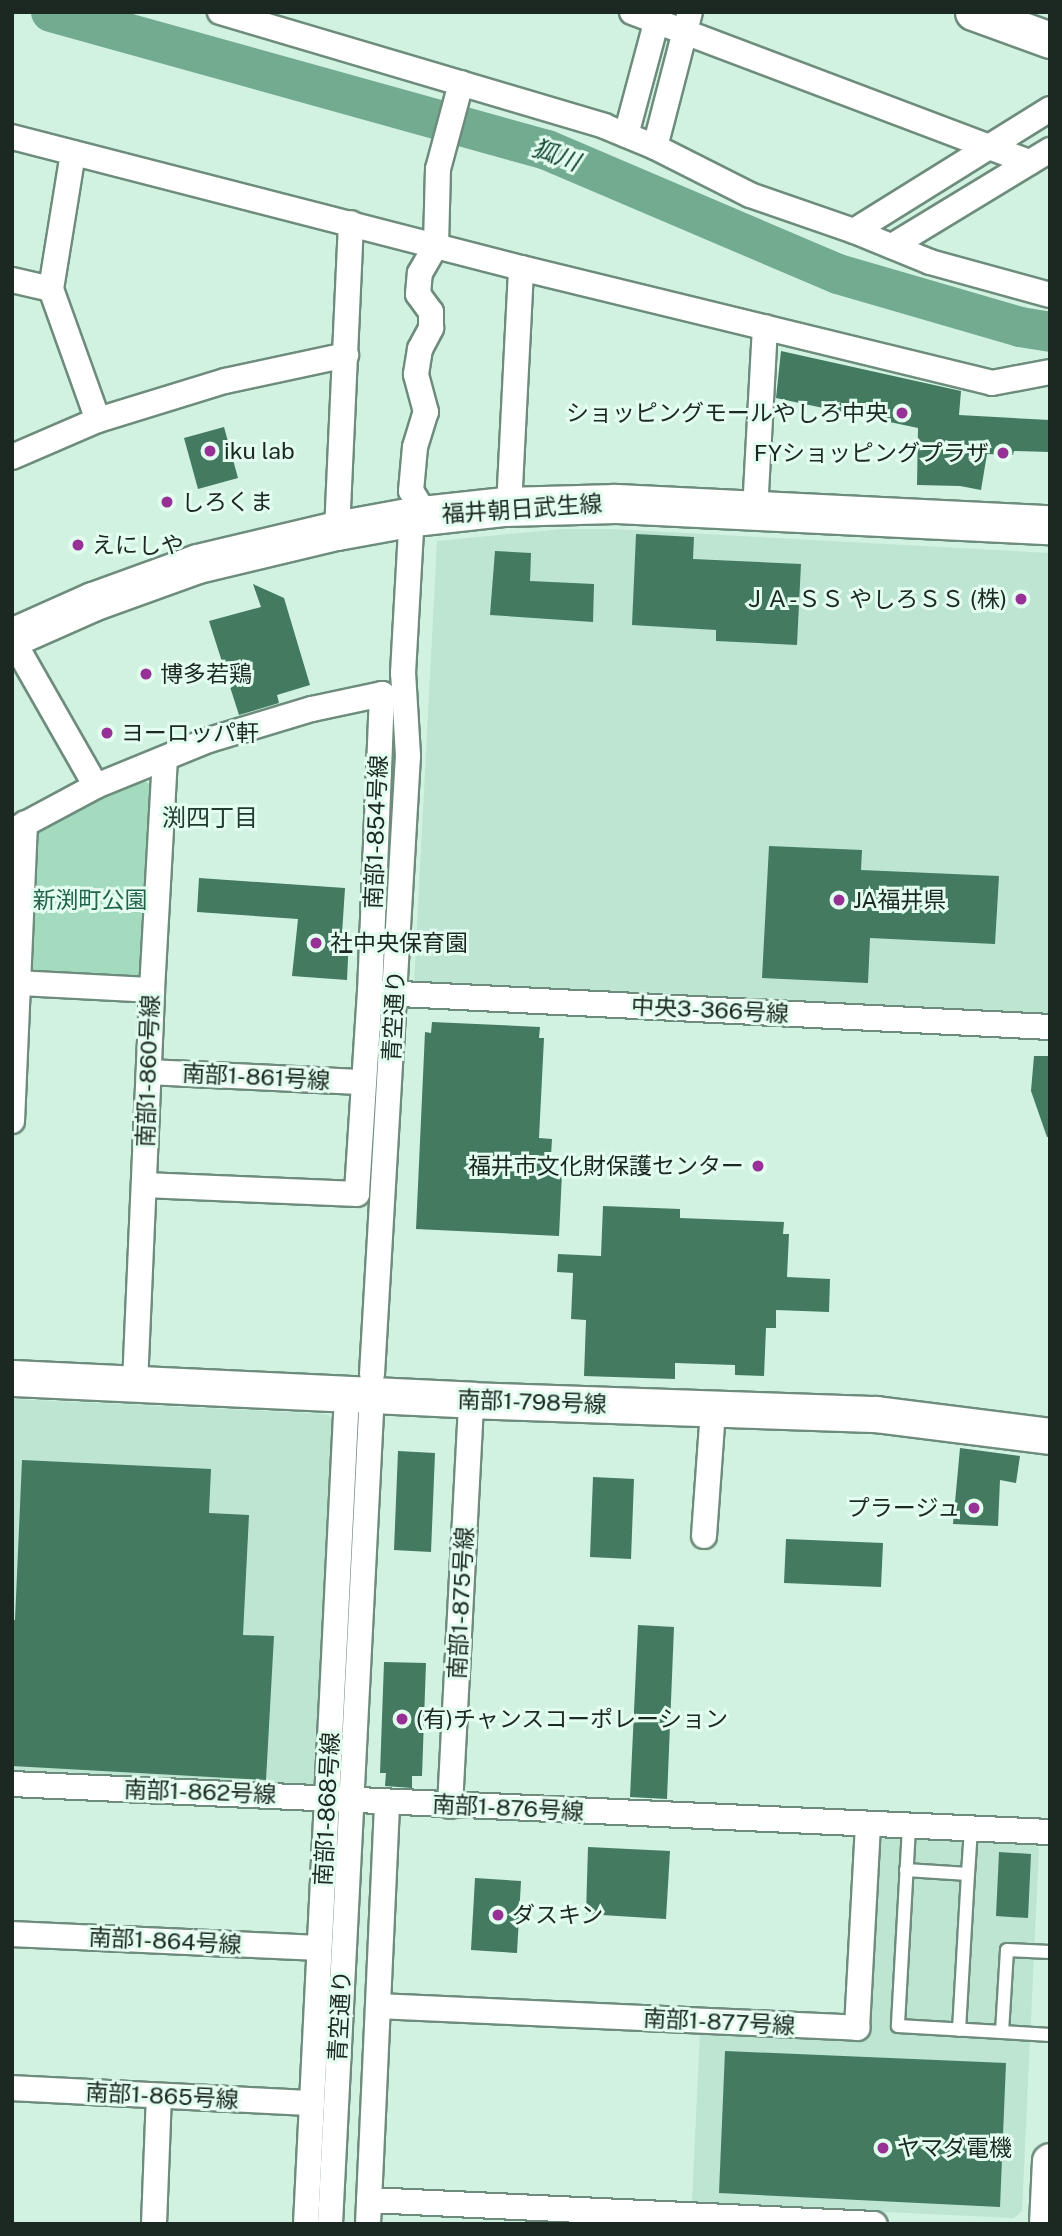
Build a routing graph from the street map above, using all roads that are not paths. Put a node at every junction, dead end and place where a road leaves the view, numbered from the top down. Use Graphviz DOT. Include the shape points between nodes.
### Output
graph roads {
  1 [pos="220,12"];
  2 [pos="632,12"];
  3 [pos="973,12"];
  4 [pos="250,16"];
  5 [pos="658,16"];
  6 [pos="687,23"];
  7 [pos="1050,40"];
  8 [pos="460,87"];
  9 [pos="1050,108"];
  10 [pos="626,135"];
  11 [pos="12,137"];
  12 [pos="988,146"];
  13 [pos="655,147"];
  14 [pos="73,153"];
  15 [pos="1040,156"];
  16 [pos="351,223"];
  17 [pos="854,231"];
  18 [pos="436,245"];
  19 [pos="892,246"];
  20 [pos="521,268"];
  21 [pos="12,280"];
  22 [pos="51,289"];
  23 [pos="1050,295"];
  24 [pos="765,327"];
  25 [pos="346,355"];
  26 [pos="1050,372"];
  27 [pos="98,420"];
  28 [pos="12,457"];
  29 [pos="418,502"];
  30 [pos="509,507"];
  31 [pos="755,511"];
  32 [pos="1050,525"];
  33 [pos="337,531"];
  34 [pos="411,532"];
  35 [pos="12,638"];
  36 [pos="166,758"];
  37 [pos="96,786"];
  38 [pos="19,827"];
  39 [pos="18,983"];
  40 [pos="152,990"];
  41 [pos="370,991"];
  42 [pos="395,994"];
  43 [pos="1050,1027"];
  44 [pos="149,1072"];
  45 [pos="364,1082"];
  46 [pos="12,1121"];
  47 [pos="144,1185"];
  48 [pos="12,1378"];
  49 [pos="135,1384"];
  50 [pos="363,1392"];
  51 [pos="471,1400"];
  52 [pos="713,1409"];
  53 [pos="1050,1436"];
  54 [pos="704,1535"];
  55 [pos="12,1784"];
  56 [pos="343,1798"];
  57 [pos="387,1802"];
  58 [pos="450,1806"];
  59 [pos="868,1825"];
  60 [pos="909,1827"];
  61 [pos="971,1829"];
  62 [pos="1050,1832"];
  63 [pos="906,1870"];
  64 [pos="968,1874"];
  65 [pos="12,1934"];
  66 [pos="318,1948"];
  67 [pos="1050,1952"];
  68 [pos="378,2006"];
  69 [pos="959,2030"];
  70 [pos="1002,2032"];
  71 [pos="1050,2035"];
  72 [pos="12,2088"];
  73 [pos="159,2096"];
  74 [pos="312,2103"];
  75 [pos="1050,2161"];
  76 [pos="368,2212"];
  77 [pos="860,2223"];
  78 [pos="153,2224"];
  79 [pos="306,2224"];
  80 [pos="330,2224"];
  81 [pos="1047,2224"];
  1 -- 4 [label="street"];
  2 -- 5 [label="street"];
  3 -- 7 [label="street"];
  4 -- 8 [label="street"];
  5 -- 6 [label="street"];
  5 -- 10 [label="street"];
  6 -- 12 [label="street"];
  6 -- 13 [label="street"];
  8 -- 10 [label="street"];
  8 -- 18 [label="street" via="442,153"];
  9 -- 12 [label="street"];
  10 -- 13 [label="street"];
  11 -- 14 [label="street"];
  12 -- 15 [label="street"];
  12 -- 17 [label="street"];
  13 -- 17 [label="street" via="750,195"];
  14 -- 16 [label="street"];
  14 -- 22 [label="street"];
  15 -- 19 [label="street"];
  16 -- 18 [label="street"];
  16 -- 25 [label="street"];
  17 -- 19 [label="street"];
  18 -- 20 [label="street"];
  18 -- 29 [label="street" via="420,273 418,294 431,312 416,374 426,412 415,447 411,491"];
  19 -- 23 [label="street" via="983,279"];
  20 -- 24 [label="street"];
  20 -- 30 [label="street"];
  21 -- 22 [label="street"];
  22 -- 27 [label="street"];
  24 -- 26 [label="street" via="992,383"];
  24 -- 31 [label="street"];
  25 -- 27 [label="street" via="225,381"];
  25 -- 33 [label="street"];
  27 -- 28 [label="street"];
  30 -- 31 [label="main road, 福井朝日武生線" via="615,504"];
  30 -- 33 [label="main road, 福井朝日武生線"];
  31 -- 32 [label="main road, 福井朝日武生線"];
  33 -- 35 [label="main road, 福井朝日武生線" via="198,564 93,601"];
  34 -- 42 [label="street, 青空通り" via="403,673 408,756"];
  35 -- 37 [label="street"];
  36 -- 37 [label="street, 南部1-854号線"];
  36 -- 40 [label="street, 南部1-860号線"];
  36 -- 41 [label="street, 南部1-854号線" via="254,725 382,694"];
  37 -- 38 [label="street, 南部1-854号線"];
  38 -- 39 [label="street"];
  39 -- 40 [label="street"];
  39 -- 46 [label="street"];
  40 -- 44 [label="street, 南部1-860号線"];
  41 -- 42 [label="street, 中央3-366号線"];
  41 -- 45 [label="street, 南部1-854号線"];
  42 -- 43 [label="street, 中央3-366号線"];
  42 -- 50 [label="street, 青空通り"];
  44 -- 45 [label="street, 南部1-861号線"];
  44 -- 47 [label="street, 南部1-860号線"];
  45 -- 47 [label="street, 南部1-854号線" via="357,1194"];
  47 -- 49 [label="street, 南部1-860号線"];
  48 -- 49 [label="street, 南部1-798号線"];
  49 -- 50 [label="street, 南部1-798号線"];
  50 -- 51 [label="street, 南部1-798号線"];
  50 -- 56 [label="street, 南部1-868号線"];
  51 -- 52 [label="street, 南部1-798号線"];
  51 -- 58 [label="street, 南部1-875号線"];
  52 -- 53 [label="street, 南部1-798号線" via="876,1414"];
  52 -- 54 [label="street"];
  55 -- 56 [label="street, 南部1-862号線"];
  56 -- 57 [label="street, 南部1-862号線"];
  56 -- 66 [label="street, 南部1-868号線"];
  56 -- 80 [label="street, 青空通り"];
  57 -- 58 [label="street, 南部1-876号線"];
  57 -- 68 [label="street"];
  58 -- 59 [label="street, 南部1-876号線"];
  59 -- 60 [label="street, 南部1-876号線"];
  59 -- 68 [label="street, 南部1-877号線" via="857,2028"];
  60 -- 61 [label="street, 南部1-876号線"];
  60 -- 63 [label="lane"];
  61 -- 62 [label="street, 南部1-876号線"];
  61 -- 64 [label="lane"];
  63 -- 64 [label="lane"];
  63 -- 69 [label="lane" via="898,2026"];
  64 -- 69 [label="lane"];
  65 -- 66 [label="street, 南部1-864号線"];
  66 -- 74 [label="street, 南部1-868号線"];
  67 -- 70 [label="lane" via="1007,1950"];
  68 -- 76 [label="street"];
  69 -- 70 [label="lane"];
  70 -- 71 [label="lane"];
  72 -- 73 [label="street, 南部1-865号線"];
  73 -- 74 [label="street, 南部1-865号線"];
  73 -- 78 [label="street"];
  74 -- 79 [label="street, 南部1-868号線"];
  75 -- 81 [label="street"];
  76 -- 77 [label="street"];
}
